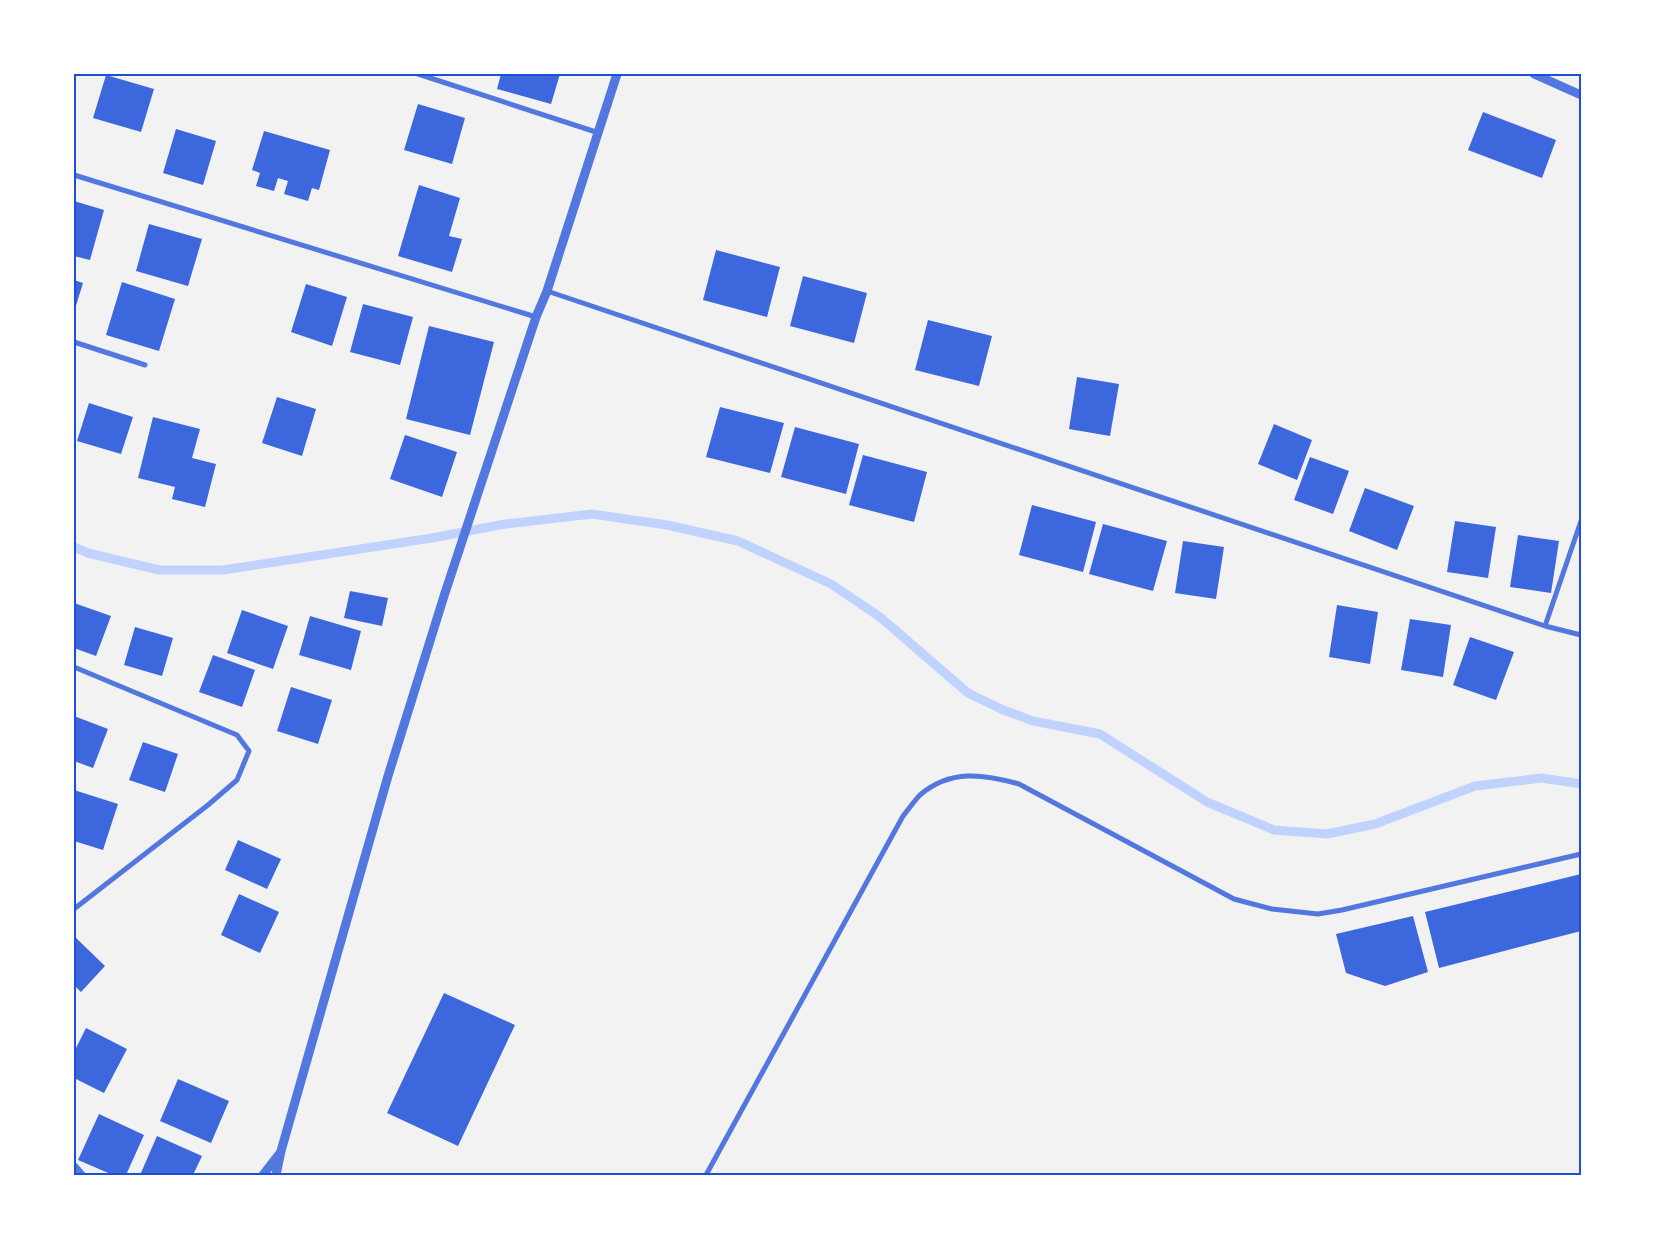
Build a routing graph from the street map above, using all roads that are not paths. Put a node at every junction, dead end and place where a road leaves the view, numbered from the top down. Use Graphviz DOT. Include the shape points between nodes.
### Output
graph roads {
  1 [pos="418,74"];
  2 [pos="617,74"];
  3 [pos="1534,74"];
  4 [pos="1581,96"];
  5 [pos="599,132"];
  6 [pos="74,175"];
  7 [pos="547,291"];
  8 [pos="536,318"];
  9 [pos="74,342"];
  10 [pos="144,365"];
  11 [pos="1581,521"];
  12 [pos="1545,626"];
  13 [pos="1581,635"];
  14 [pos="74,667"];
  15 [pos="1581,854"];
  16 [pos="74,909"];
  17 [pos="281,1151"];
  18 [pos="74,1167"];
  19 [pos="81,1175"];
  20 [pos="263,1175"];
  21 [pos="276,1175"];
  22 [pos="706,1175"];
  1 -- 5 [label="street"];
  2 -- 5 [label="street"];
  3 -- 4 [label="street"];
  5 -- 7 [label="street"];
  6 -- 8 [label="street"];
  7 -- 8 [label="street"];
  7 -- 12 [label="street"];
  8 -- 17 [label="street" via="388,776"];
  9 -- 10 [label="street"];
  11 -- 12 [label="street"];
  12 -- 13 [label="street"];
  14 -- 16 [label="street" via="238,735 249,751 237,780"];
  15 -- 22 [label="street" via="1342,910 1318,914 1272,909 1234,899 1019,784 991,776 963,776 942,781 920,795 903,816"];
  17 -- 20 [label="street"];
  17 -- 21 [label="street"];
  18 -- 19 [label="street"];
}
